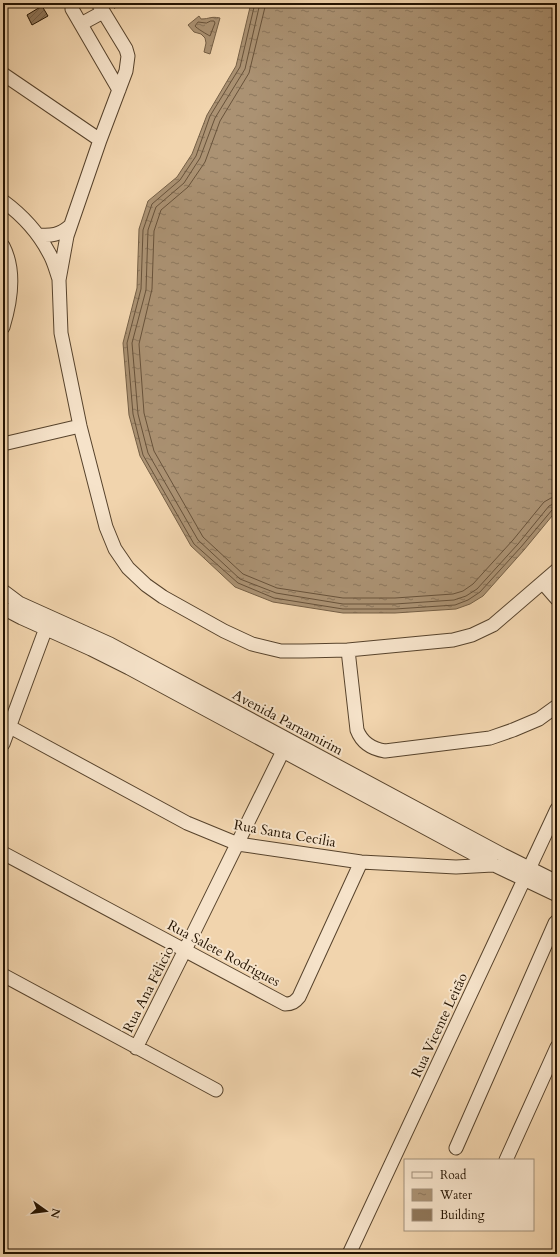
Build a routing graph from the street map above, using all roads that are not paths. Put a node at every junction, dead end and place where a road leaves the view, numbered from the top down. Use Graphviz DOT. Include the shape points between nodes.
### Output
graph roads {
  1 [pos="70,5"];
  2 [pos="100,8"];
  3 [pos="81,24"];
  4 [pos="126,71"];
  5 [pos="109,72"];
  6 [pos="3,74"];
  7 [pos="119,90"];
  8 [pos="100,140"];
  9 [pos="3,201"];
  10 [pos="70,226"];
  11 [pos="38,235"];
  12 [pos="3,246"];
  13 [pos="59,280"];
  14 [pos="3,327"];
  15 [pos="80,426"];
  16 [pos="3,444"];
  17 [pos="557,570"];
  18 [pos="543,583"];
  19 [pos="3,591"];
  20 [pos="557,599"];
  21 [pos="3,608"];
  22 [pos="46,628"];
  23 [pos="348,650"];
  24 [pos="557,706"];
  25 [pos="6,724"];
  26 [pos="3,744"];
  27 [pos="283,751"];
  28 [pos="557,809"];
  29 [pos="238,844"];
  30 [pos="3,853"];
  31 [pos="361,862"];
  32 [pos="517,863"];
  33 [pos="494,865"];
  34 [pos="527,874"];
  35 [pos="557,882"];
  36 [pos="557,895"];
  37 [pos="557,921"];
  38 [pos="185,950"];
  39 [pos="3,975"];
  40 [pos="557,1047"];
  41 [pos="136,1048"];
  42 [pos="216,1090"];
  43 [pos="456,1148"];
  44 [pos="506,1159"];
  45 [pos="349,1254"];
  1 -- 3 [label="street"];
  2 -- 3 [label="street"];
  2 -- 4 [label="street" via="126,49"];
  3 -- 5 [label="street"];
  4 -- 5 [label="street" via="117,75"];
  4 -- 7 [label="street"];
  5 -- 7 [label="street"];
  6 -- 8 [label="street"];
  7 -- 8 [label="street"];
  8 -- 10 [label="street"];
  9 -- 11 [label="street"];
  10 -- 11 [label="street" via="56,235"];
  10 -- 13 [label="street"];
  11 -- 13 [label="street" via="50,253"];
  12 -- 14 [label="street" via="10,264 11,282"];
  13 -- 15 [label="street" via="61,333"];
  15 -- 16 [label="street"];
  15 -- 23 [label="street" via="106,527 115,549 128,568 146,585 224,631 252,644 281,651"];
  17 -- 18 [label="street"];
  18 -- 20 [label="street"];
  18 -- 23 [label="street" via="493,625 472,635 453,640"];
  19 -- 32 [label="street, Avenida Parnamirim" via="19,604 110,644"];
  21 -- 22 [label="street, Avenida Parnamirim"];
  22 -- 25 [label="street"];
  22 -- 27 [label="street, Avenida Parnamirim" via="129,668"];
  23 -- 24 [label="street" via="359,736 375,749 385,751 490,738 539,719"];
  25 -- 26 [label="street"];
  25 -- 29 [label="street, Rua Santa Cecilia" via="187,823"];
  27 -- 29 [label="street, Rua Ana Félicio"];
  27 -- 33 [label="street, Avenida Parnamirim"];
  28 -- 34 [label="street, Rua Vicente Leitão"];
  29 -- 31 [label="street, Rua Santa Cecilia"];
  29 -- 38 [label="street, Rua Ana Félicio"];
  30 -- 38 [label="street, Rua Salete Rodrigues"];
  31 -- 33 [label="street, Rua Santa Cecilia" via="456,867"];
  31 -- 38 [label="street, Rua Salete Rodrigues" via="296,1002 285,1004"];
  32 -- 33 [label="street, Rua Santa Cecilia"];
  32 -- 34 [label="street, Avenida Parnamirim"];
  33 -- 34 [label="street, Avenida Parnamirim"];
  34 -- 35 [label="street, Avenida Parnamirim"];
  34 -- 36 [label="street, Avenida Parnamirim"];
  34 -- 45 [label="street, Rua Vicente Leitão"];
  37 -- 43 [label="street"];
  38 -- 41 [label="street, Rua Ana Félicio"];
  39 -- 41 [label="street"];
  40 -- 44 [label="street"];
  41 -- 42 [label="street"];
}
